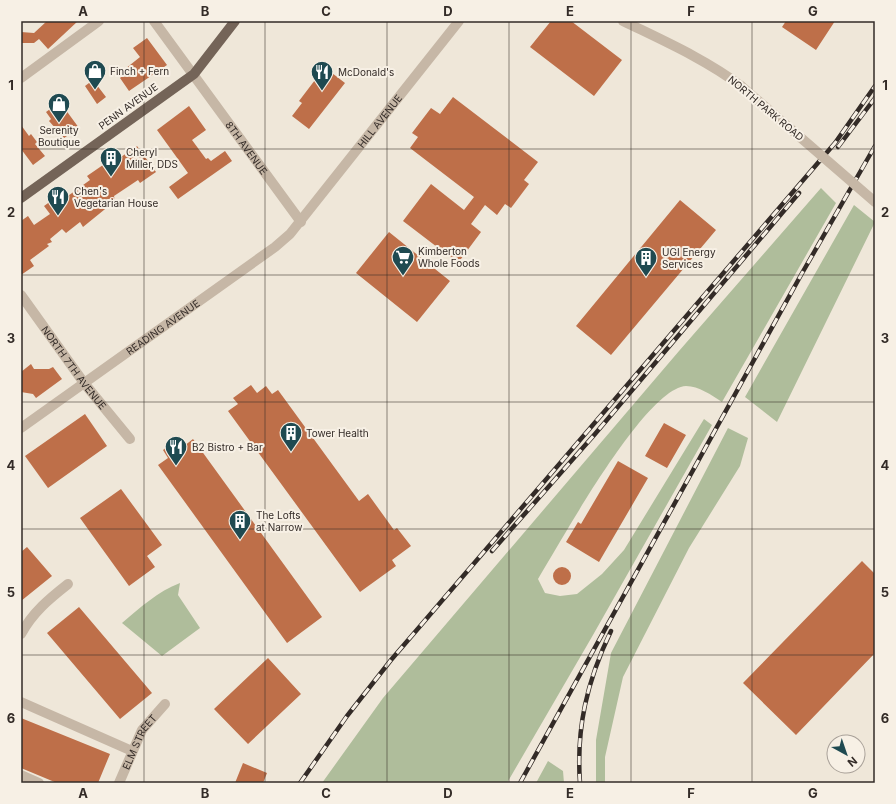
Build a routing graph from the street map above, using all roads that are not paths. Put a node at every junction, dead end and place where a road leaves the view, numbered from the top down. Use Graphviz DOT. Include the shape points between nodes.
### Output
graph roads {
  1 [pos="99,21"];
  2 [pos="154,21"];
  3 [pos="235,21"];
  4 [pos="459,21"];
  5 [pos="623,21"];
  6 [pos="194,74"];
  7 [pos="21,78"];
  8 [pos="21,198"];
  9 [pos="875,202"];
  10 [pos="300,222"];
  11 [pos="21,295"];
  12 [pos="84,383"];
  13 [pos="21,428"];
  14 [pos="130,439"];
  15 [pos="68,584"];
  16 [pos="21,634"];
  17 [pos="21,702"];
  18 [pos="165,704"];
  19 [pos="132,751"];
  20 [pos="21,776"];
  21 [pos="39,783"];
  22 [pos="119,783"];
  1 -- 7 [label="street"];
  2 -- 6 [label="street, 8TH AVENUE"];
  3 -- 6 [label="main road, PENN AVENUE"];
  4 -- 10 [label="street, HILL AVENUE"];
  5 -- 9 [label="street, NORTH PARK ROAD, bridge" via="723,72"];
  6 -- 8 [label="main road, PENN AVENUE"];
  6 -- 10 [label="street, 8TH AVENUE"];
  10 -- 12 [label="street, READING AVENUE" via="275,247"];
  11 -- 12 [label="street, NORTH 7TH AVENUE"];
  12 -- 13 [label="street, READING AVENUE"];
  12 -- 14 [label="street, NORTH 7TH AVENUE"];
  15 -- 16 [label="street" via="40,606"];
  17 -- 19 [label="street"];
  18 -- 19 [label="street, ELM STREET" via="147,722"];
  19 -- 22 [label="street, ELM STREET"];
  20 -- 21 [label="street"];
}
